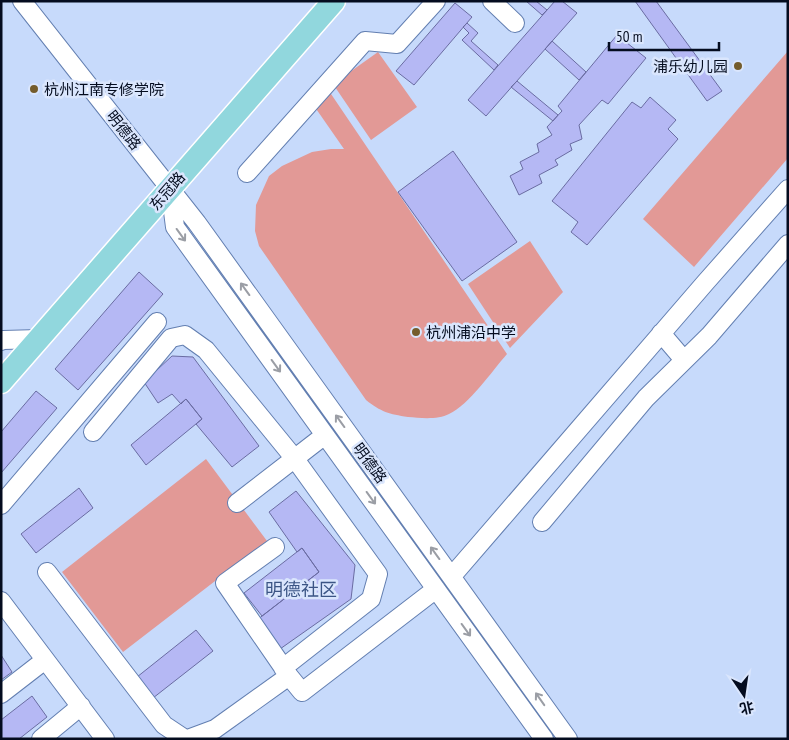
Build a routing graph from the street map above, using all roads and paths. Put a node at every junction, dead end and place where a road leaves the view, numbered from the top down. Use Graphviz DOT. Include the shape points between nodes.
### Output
graph roads {
  1 [pos="22,1"];
  2 [pos="334,1"];
  3 [pos="436,1"];
  4 [pos="492,1"];
  5 [pos="515,23"];
  6 [pos="247,173"];
  7 [pos="170,188"];
  8 [pos="788,189"];
  9 [pos="788,244"];
  10 [pos="157,322"];
  11 [pos="661,333"];
  12 [pos="39,339"];
  13 [pos="1,341"];
  14 [pos="684,360"];
  15 [pos="1,382"];
  16 [pos="93,432"];
  17 [pos="325,435"];
  18 [pos="295,459"];
  19 [pos="237,503"];
  20 [pos="1,505"];
  21 [pos="542,522"];
  22 [pos="275,547"];
  23 [pos="47,572"];
  24 [pos="452,576"];
  25 [pos="436,589"];
  26 [pos="3,608"];
  27 [pos="45,660"];
  28 [pos="286,672"];
  29 [pos="1,694"];
  30 [pos="81,706"];
  31 [pos="41,739"];
  32 [pos="105,739"];
  33 [pos="186,739"];
  34 [pos="544,739"];
  35 [pos="568,739"];
  1 -- 7 [label="street, 明德路"];
  2 -- 7 [label="main road, 东冠路"];
  3 -- 6 [label="street" via="397,44 365,41"];
  4 -- 5 [label="street"];
  7 -- 12 [label="main road, 东冠路"];
  7 -- 17 [label="street, 明德路, one-way" via="175,227"];
  24 -- 7 [label="street, 明德路, one-way"];
  8 -- 11 [label="street"];
  9 -- 14 [label="street" via="709,336"];
  10 -- 20 [label="street"];
  11 -- 14 [label="street"];
  11 -- 24 [label="street"];
  12 -- 13 [label="street"];
  12 -- 15 [label="main road, 东冠路"];
  14 -- 21 [label="street" via="646,398"];
  16 -- 18 [label="street" via="171,338 186,335 206,350"];
  17 -- 18 [label="street"];
  17 -- 25 [label="street, 明德路, one-way"];
  18 -- 19 [label="street"];
  18 -- 28 [label="street" via="378,574 371,599"];
  22 -- 28 [label="street" via="226,583"];
  23 -- 33 [label="street" via="164,725"];
  35 -- 24 [label="street, 明德路, one-way"];
  25 -- 28 [label="street" via="302,692"];
  25 -- 34 [label="street, 明德路, one-way"];
  26 -- 27 [label="street"];
  27 -- 29 [label="street"];
  27 -- 30 [label="street"];
  28 -- 33 [label="street" via="215,729"];
  30 -- 31 [label="street"];
  30 -- 32 [label="street"];
}
